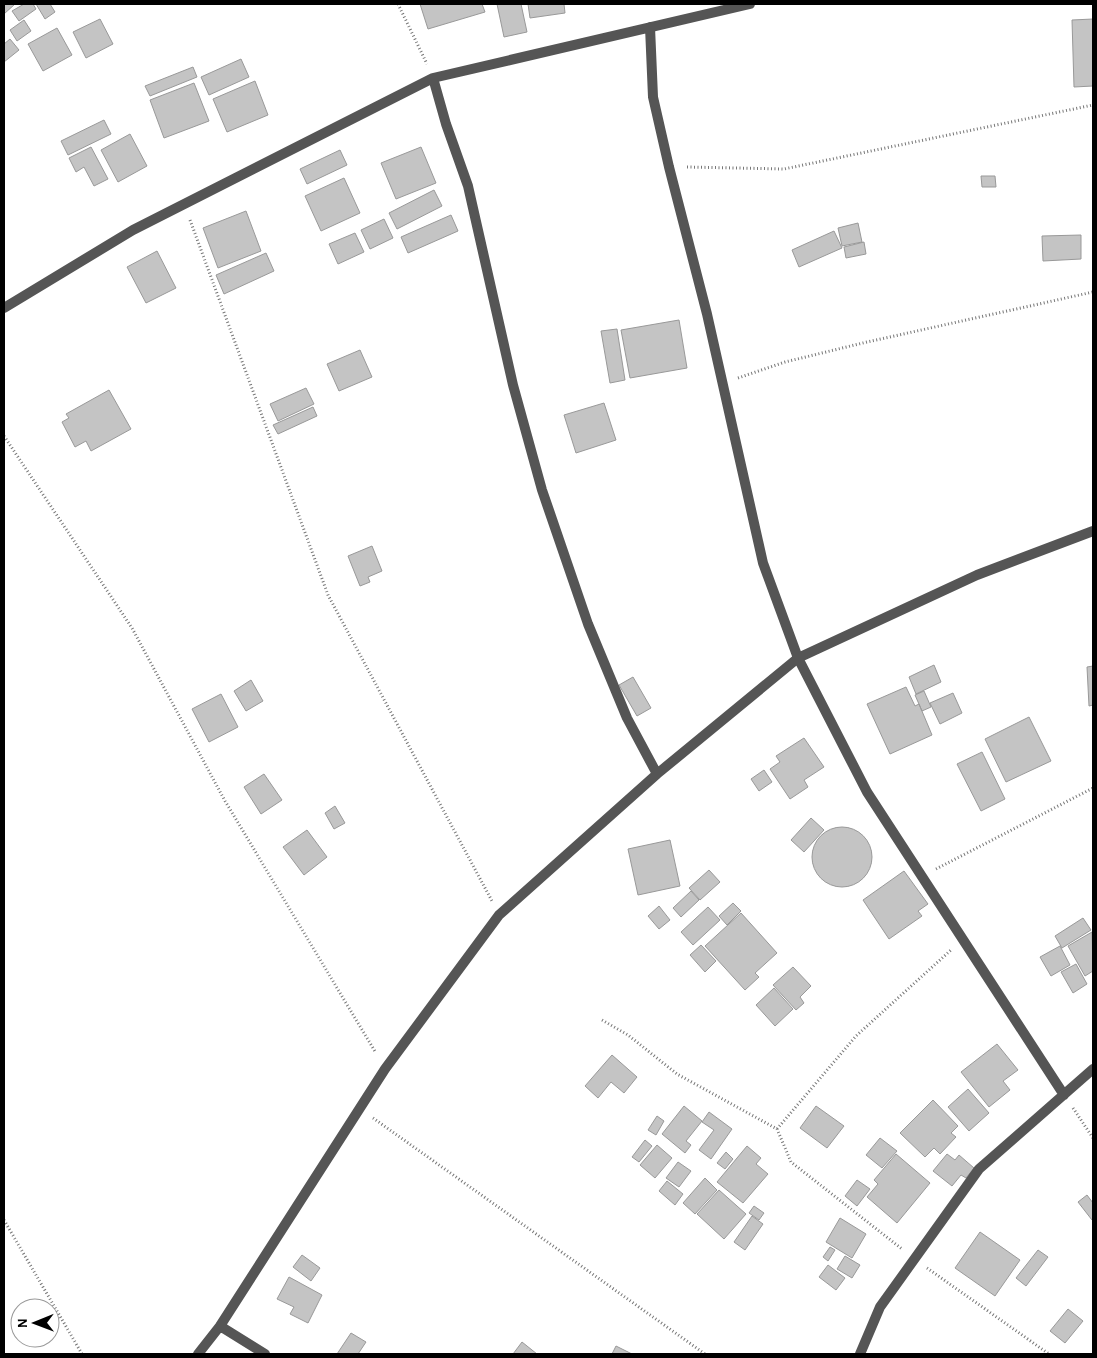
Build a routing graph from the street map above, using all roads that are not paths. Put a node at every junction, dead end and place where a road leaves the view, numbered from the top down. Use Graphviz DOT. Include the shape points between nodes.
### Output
graph roads {
  1 [pos="750,4"];
  2 [pos="650,27"];
  3 [pos="433,78"];
  4 [pos="4,308"];
  5 [pos="1093,531"];
  6 [pos="798,658"];
  7 [pos="657,774"];
  8 [pos="1093,1069"];
  9 [pos="1064,1095"];
  10 [pos="220,1326"];
  11 [pos="198,1354"];
  12 [pos="265,1354"];
  13 [pos="860,1354"];
  1 -- 2 [label="street"];
  2 -- 3 [label="street"];
  2 -- 6 [label="street" via="653,97 669,167 707,314 763,563"];
  3 -- 4 [label="street" via="133,230"];
  3 -- 7 [label="street" via="468,186 513,385 542,490 588,624 627,718"];
  5 -- 6 [label="street" via="977,575"];
  6 -- 7 [label="street"];
  6 -- 9 [label="street" via="867,792"];
  7 -- 10 [label="street" via="499,915 385,1069"];
  8 -- 9 [label="street"];
  9 -- 13 [label="street" via="979,1169 880,1307"];
  10 -- 11 [label="street"];
  10 -- 12 [label="street"];
}
